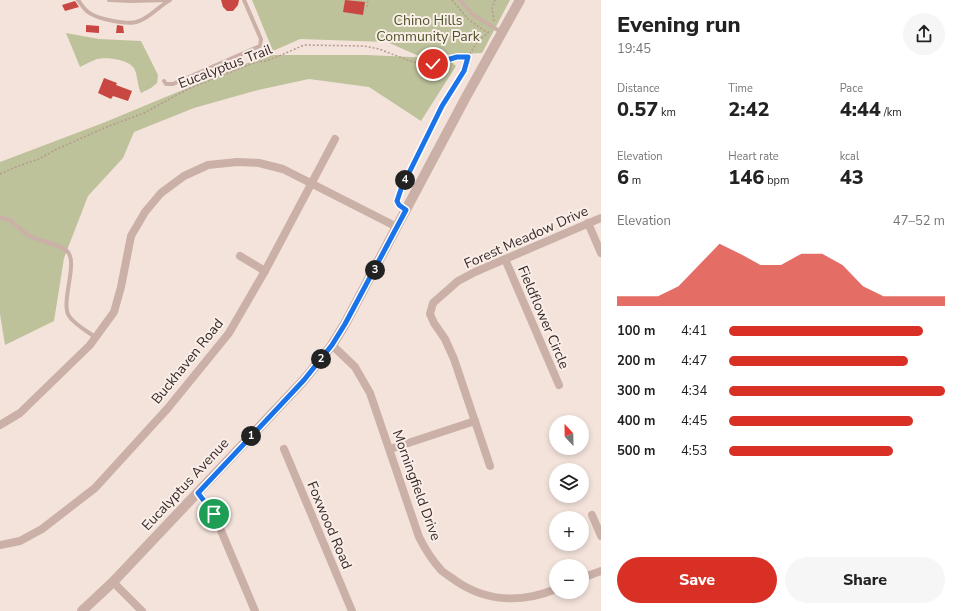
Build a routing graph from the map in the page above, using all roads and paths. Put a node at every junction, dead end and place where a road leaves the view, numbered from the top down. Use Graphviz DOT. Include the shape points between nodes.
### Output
graph roads {
  1 [pos="78,0"];
  2 [pos="109,0"];
  3 [pos="115,0"];
  4 [pos="169,0"];
  5 [pos="244,0"];
  6 [pos="368,0"];
  7 [pos="460,0"];
  8 [pos="495,0"];
  9 [pos="520,0"];
  10 [pos="367,7"];
  11 [pos="492,27"];
  12 [pos="501,32"];
  13 [pos="468,57"];
  14 [pos="164,81"];
  15 [pos="335,139"];
  16 [pos="0,174"];
  17 [pos="311,183"];
  18 [pos="406,210"];
  19 [pos="0,218"];
  20 [pos="601,218"];
  21 [pos="588,223"];
  22 [pos="397,227"];
  23 [pos="601,254"];
  24 [pos="240,256"];
  25 [pos="505,259"];
  26 [pos="265,271"];
  27 [pos="96,337"];
  28 [pos="332,345"];
  29 [pos="559,385"];
  30 [pos="475,421"];
  31 [pos="0,425"];
  32 [pos="284,449"];
  33 [pos="390,449"];
  34 [pos="490,466"];
  35 [pos="198,493"];
  36 [pos="592,515"];
  37 [pos="601,536"];
  38 [pos="0,545"];
  39 [pos="601,570"];
  40 [pos="589,575"];
  41 [pos="113,582"];
  42 [pos="549,592"];
  43 [pos="82,611"];
  44 [pos="142,611"];
  45 [pos="255,611"];
  46 [pos="352,611"];
  1 -- 4 [label="lane" via="89,13 134,23 149,16"];
  2 -- 3 [label="lane"];
  3 -- 4 [label="lane"];
  5 -- 14 [label="lane" via="261,39 260,46 172,84 166,84"];
  6 -- 10 [label="path"];
  7 -- 11 [label="lane" via="472,14"];
  8 -- 11 [label="path" via="492,8"];
  9 -- 12 [label="street, Eucalyptus Avenue"];
  11 -- 12 [label="lane"];
  11 -- 13 [label="path" via="478,41"];
  12 -- 18 [label="street, Eucalyptus Avenue"];
  13 -- 16 [label="path, Eucalyptus Trail" via="424,64 364,46 304,45 188,89 144,113"];
  13 -- 18 [label="path" via="464,71 442,106 401,189 397,201"];
  15 -- 17 [label="street, Buckhaven Road"];
  17 -- 22 [label="street"];
  17 -- 26 [label="street, Buckhaven Road"];
  17 -- 27 [label="street" via="283,169 259,163 208,165 184,176 161,193 145,212 131,236 114,312"];
  18 -- 22 [label="street, Eucalyptus Avenue"];
  19 -- 27 [label="lane" via="15,223 37,240 63,247 68,252 71,260 68,315"];
  20 -- 21 [label="street, Forest Meadow Drive"];
  21 -- 23 [label="street"];
  21 -- 25 [label="street, Forest Meadow Drive"];
  22 -- 28 [label="street, Eucalyptus Avenue"];
  24 -- 26 [label="street"];
  25 -- 29 [label="street, Fieldflower Circle"];
  25 -- 30 [label="street, Forest Meadow Drive" via="458,281 433,303 430,314 454,358"];
  26 -- 38 [label="street, Buckhaven Road" via="229,333 168,408 95,488 42,529 20,541"];
  27 -- 31 [label="street" via="20,413"];
  28 -- 33 [label="street, Morningfield Drive" via="363,379"];
  28 -- 35 [label="street, Eucalyptus Avenue" via="304,380"];
  30 -- 33 [label="street"];
  30 -- 34 [label="street"];
  32 -- 46 [label="street, Foxwood Road"];
  33 -- 42 [label="street, Morningfield Drive" via="419,537 430,557 442,571 467,588 490,597 517,599"];
  35 -- 41 [label="street, Eucalyptus Avenue"];
  35 -- 45 [label="street" via="214,514"];
  36 -- 37 [label="street"];
  39 -- 40 [label="street"];
  41 -- 43 [label="street, Eucalyptus Avenue"];
  41 -- 44 [label="street"];
}
